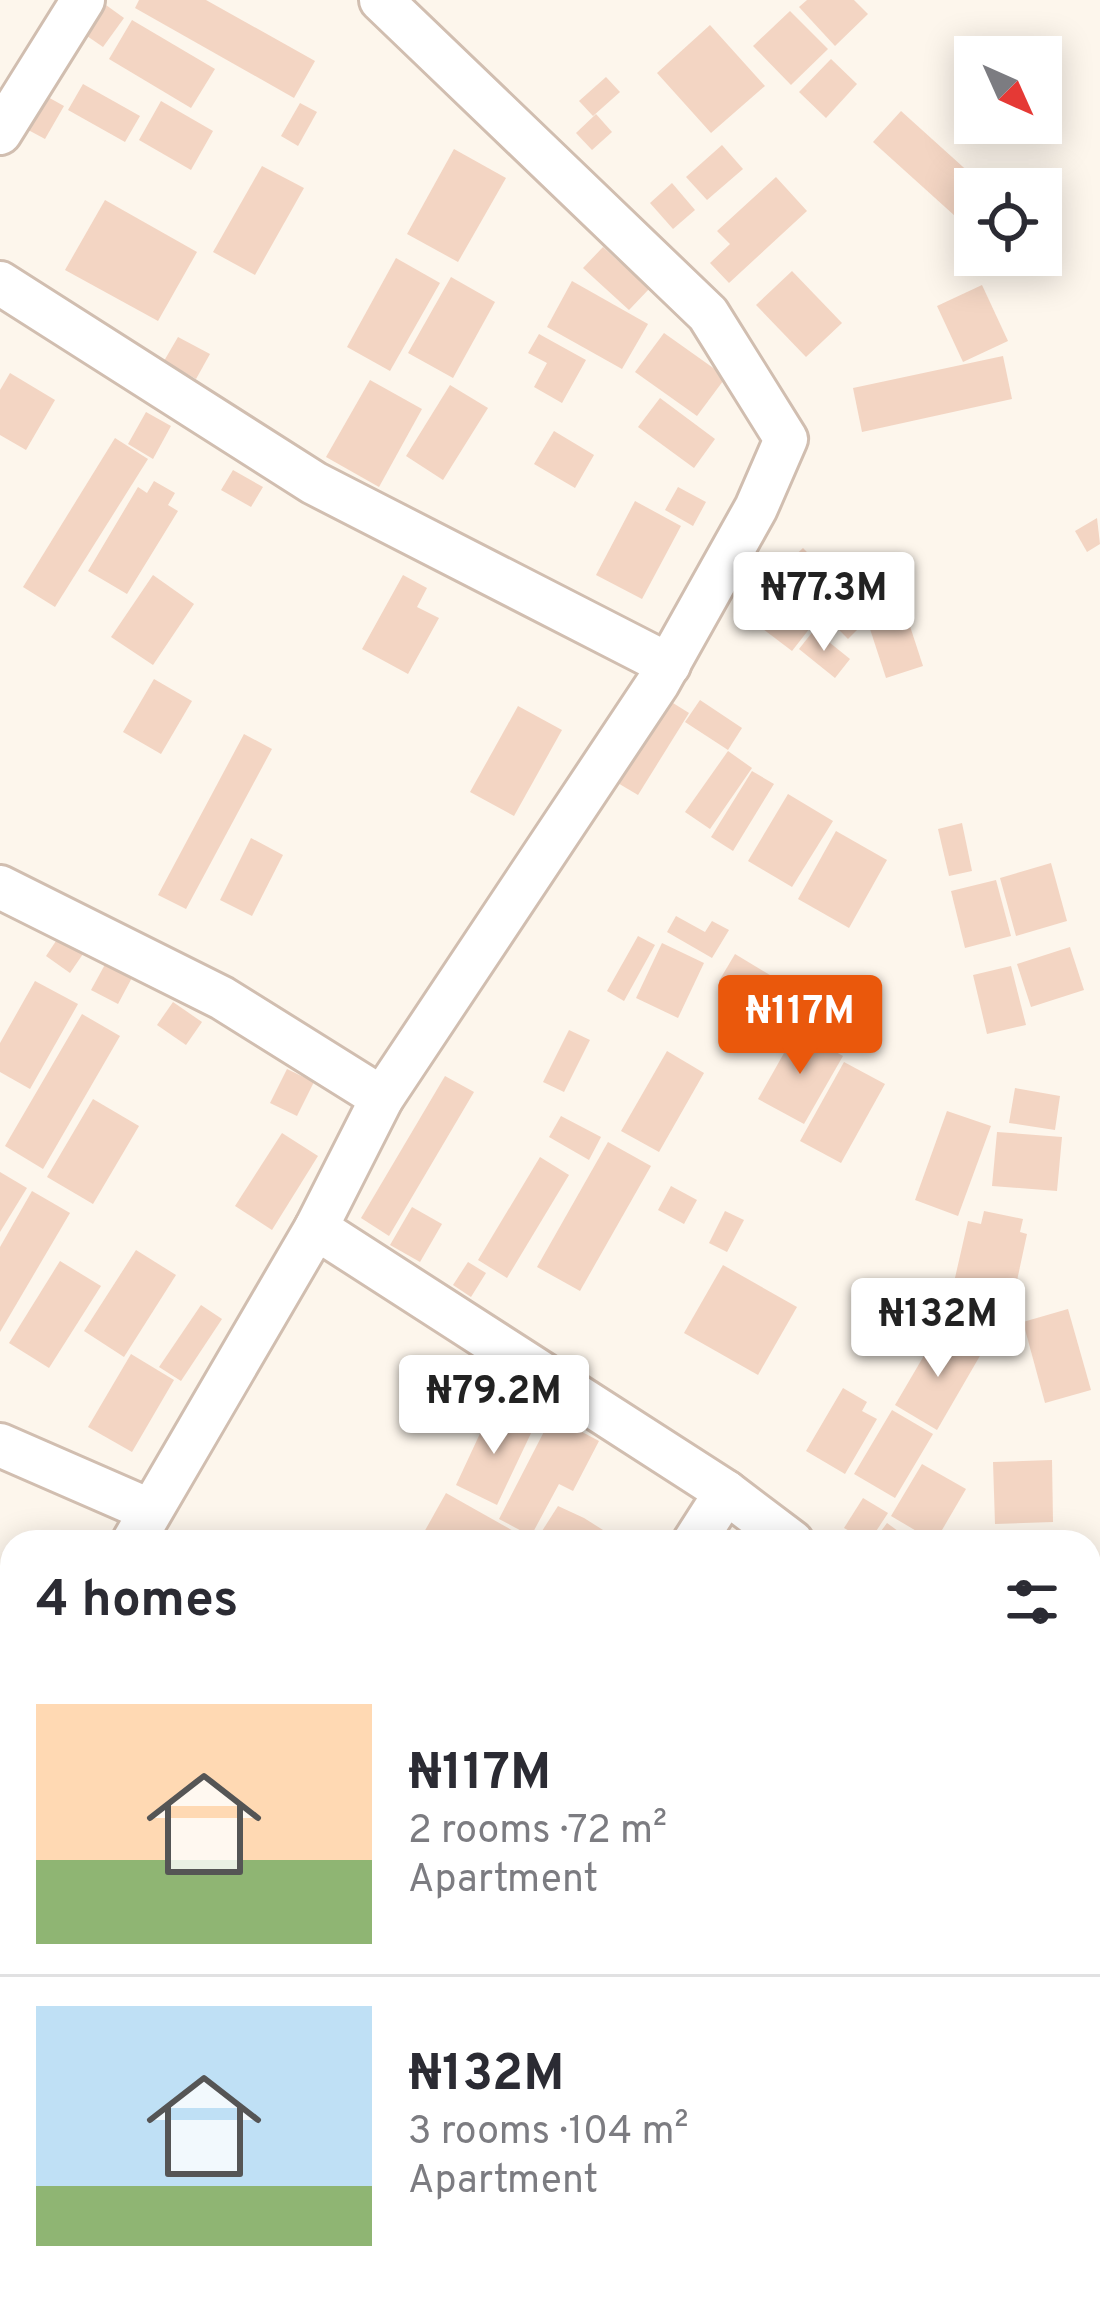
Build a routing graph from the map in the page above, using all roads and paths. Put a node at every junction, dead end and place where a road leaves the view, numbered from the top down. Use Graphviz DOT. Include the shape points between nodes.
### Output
graph roads {
  1 [pos="83,0"];
  2 [pos="381,0"];
  3 [pos="0,133"];
  4 [pos="0,283"];
  5 [pos="668,665"];
  6 [pos="0,887"];
  7 [pos="382,1098"];
  8 [pos="316,1228"];
  9 [pos="0,1445"];
  10 [pos="726,1492"];
  11 [pos="141,1526"];
  12 [pos="702,1530"];
  13 [pos="776,1530"];
  1 -- 3 [label="street"];
  2 -- 5 [label="street" via="708,314 786,439"];
  4 -- 5 [label="street" via="314,483"];
  5 -- 7 [label="street"];
  6 -- 7 [label="street" via="222,998"];
  7 -- 8 [label="street"];
  8 -- 10 [label="street"];
  8 -- 11 [label="street"];
  9 -- 11 [label="street"];
  10 -- 12 [label="street"];
  10 -- 13 [label="street"];
}
